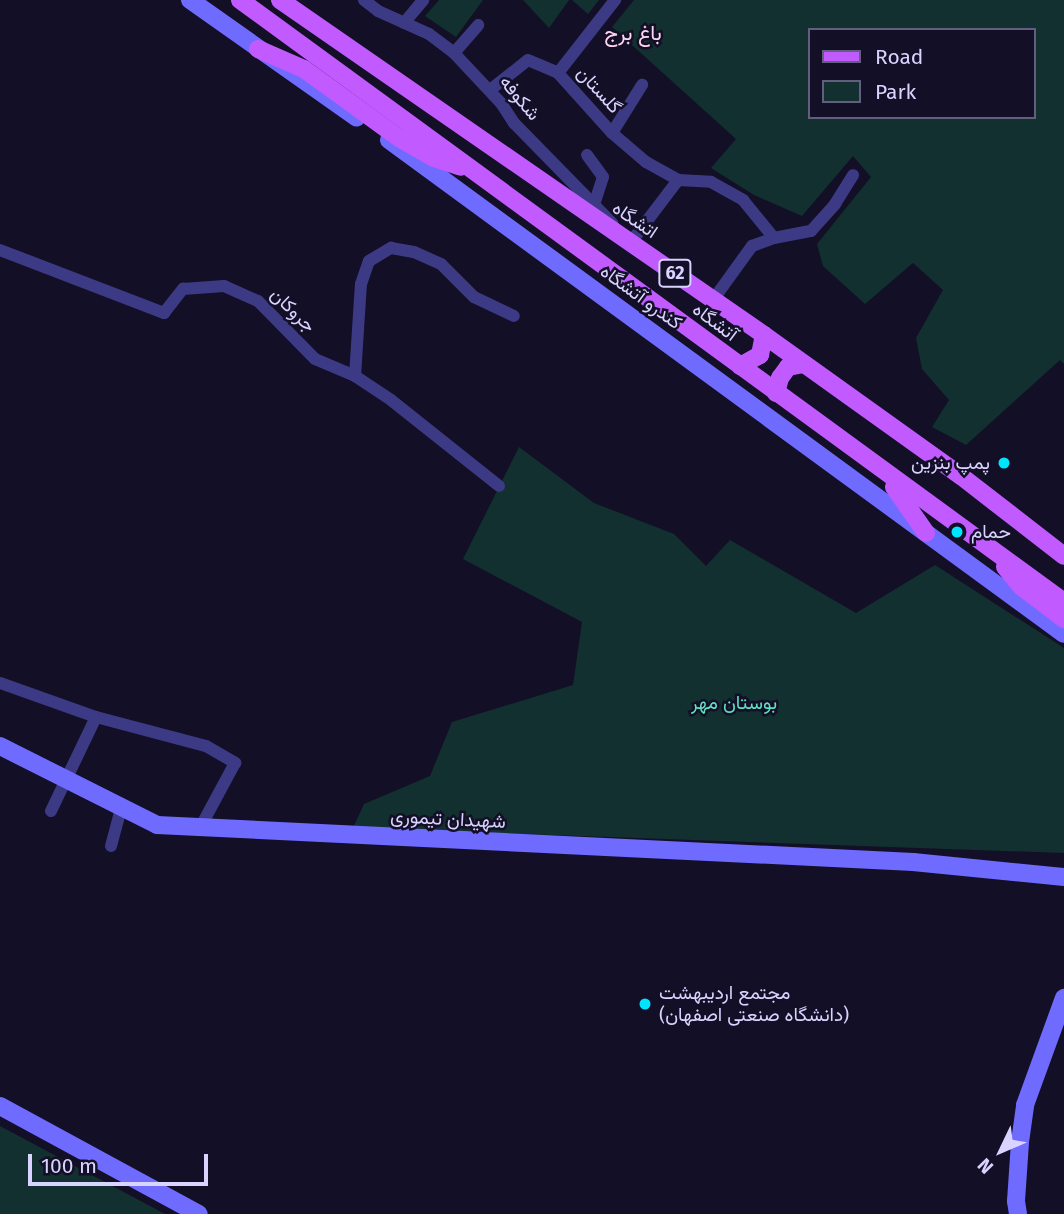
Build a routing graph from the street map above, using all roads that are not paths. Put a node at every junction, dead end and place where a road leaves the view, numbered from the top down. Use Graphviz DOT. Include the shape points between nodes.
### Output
graph roads {
  1 [pos="190,0"];
  2 [pos="240,0"];
  3 [pos="280,0"];
  4 [pos="364,0"];
  5 [pos="423,0"];
  6 [pos="615,0"];
  7 [pos="404,23"];
  8 [pos="478,25"];
  9 [pos="258,48"];
  10 [pos="454,52"];
  11 [pos="558,73"];
  12 [pos="642,85"];
  13 [pos="490,90"];
  14 [pos="612,134"];
  15 [pos="587,155"];
  16 [pos="478,173"];
  17 [pos="853,175"];
  18 [pos="678,180"];
  19 [pos="594,204"];
  20 [pos="774,238"];
  21 [pos="631,242"];
  22 [pos="0,250"];
  23 [pos="713,300"];
  24 [pos="514,316"];
  25 [pos="764,335"];
  26 [pos="804,364"];
  27 [pos="740,366"];
  28 [pos="355,376"];
  29 [pos="776,393"];
  30 [pos="884,473"];
  31 [pos="499,486"];
  32 [pos="926,533"];
  33 [pos="996,552"];
  34 [pos="1064,556"];
  35 [pos="1064,602"];
  36 [pos="1064,619"];
  37 [pos="1064,634"];
  38 [pos="0,683"];
  39 [pos="96,717"];
  40 [pos="0,746"];
  41 [pos="65,780"];
  42 [pos="121,808"];
  43 [pos="51,811"];
  44 [pos="200,828"];
  45 [pos="111,846"];
  46 [pos="913,862"];
  47 [pos="1064,868"];
  48 [pos="1064,877"];
  49 [pos="1064,998"];
  50 [pos="0,1106"];
  51 [pos="198,1214"];
  52 [pos="1018,1214"];
  1 -- 9 [label="main road, کندرو آتشگاه"];
  2 -- 16 [label="main road, آتشگاه / 62"];
  3 -- 21 [label="main road, اتشگاه / 62"];
  4 -- 7 [label="street, شکوفه"];
  5 -- 7 [label="street"];
  6 -- 11 [label="street"];
  7 -- 10 [label="street, شکوفه"];
  8 -- 10 [label="street"];
  9 -- 16 [label="main road" via="304,69 411,145"];
  9 -- 32 [label="main road, کندرو آتشگاه"];
  10 -- 13 [label="street, شکوفه"];
  11 -- 13 [label="street, گلستان" via="528,60"];
  11 -- 14 [label="street, گلستان"];
  12 -- 14 [label="street"];
  13 -- 19 [label="street, شکوفه" via="514,123"];
  14 -- 18 [label="street, گلستان" via="646,162"];
  15 -- 19 [label="street" via="603,177"];
  16 -- 27 [label="main road, آتشگاه / 62"];
  17 -- 20 [label="street" via="811,231"];
  18 -- 20 [label="street" via="711,182 744,200"];
  18 -- 21 [label="street"];
  19 -- 21 [label="street, شکوفه"];
  20 -- 23 [label="street" via="752,246"];
  21 -- 23 [label="main road, اتشگاه / 62"];
  22 -- 28 [label="street, جروکان" via="164,313 183,289 224,286 258,300 315,359"];
  23 -- 25 [label="main road, اتشگاه / 62"];
  24 -- 28 [label="street" via="474,297 441,264 391,248 369,261 361,284"];
  25 -- 26 [label="main road, اتشگاه / 62"];
  25 -- 27 [label="main road" via="760,355"];
  26 -- 29 [label="main road" via="788,367"];
  26 -- 34 [label="main road, اتشگاه / 62"];
  27 -- 29 [label="main road, آتشگاه / 62"];
  28 -- 31 [label="street, جروکان"];
  29 -- 30 [label="main road, آتشگاه / 62"];
  30 -- 32 [label="main road"];
  30 -- 33 [label="main road, آتشگاه / 62"];
  32 -- 37 [label="main road, کندرو آتشگاه"];
  33 -- 35 [label="main road, آتشگاه / 62"];
  33 -- 36 [label="main road" via="1021,587"];
  38 -- 39 [label="street"];
  39 -- 41 [label="street"];
  39 -- 44 [label="street" via="206,746 235,763"];
  40 -- 41 [label="main road, شهیدان تیموری"];
  41 -- 42 [label="main road, شهیدان تیموری"];
  41 -- 43 [label="street"];
  42 -- 44 [label="main road, شهیدان تیموری" via="157,825"];
  42 -- 45 [label="street"];
  44 -- 46 [label="main road, شهیدان تیموری"];
  46 -- 47 [label="main road, شهیدان تیموری"];
  46 -- 48 [label="main road, شهیدان تیموری"];
  49 -- 52 [label="main road" via="1025,1105"];
  50 -- 51 [label="main road"];
}
